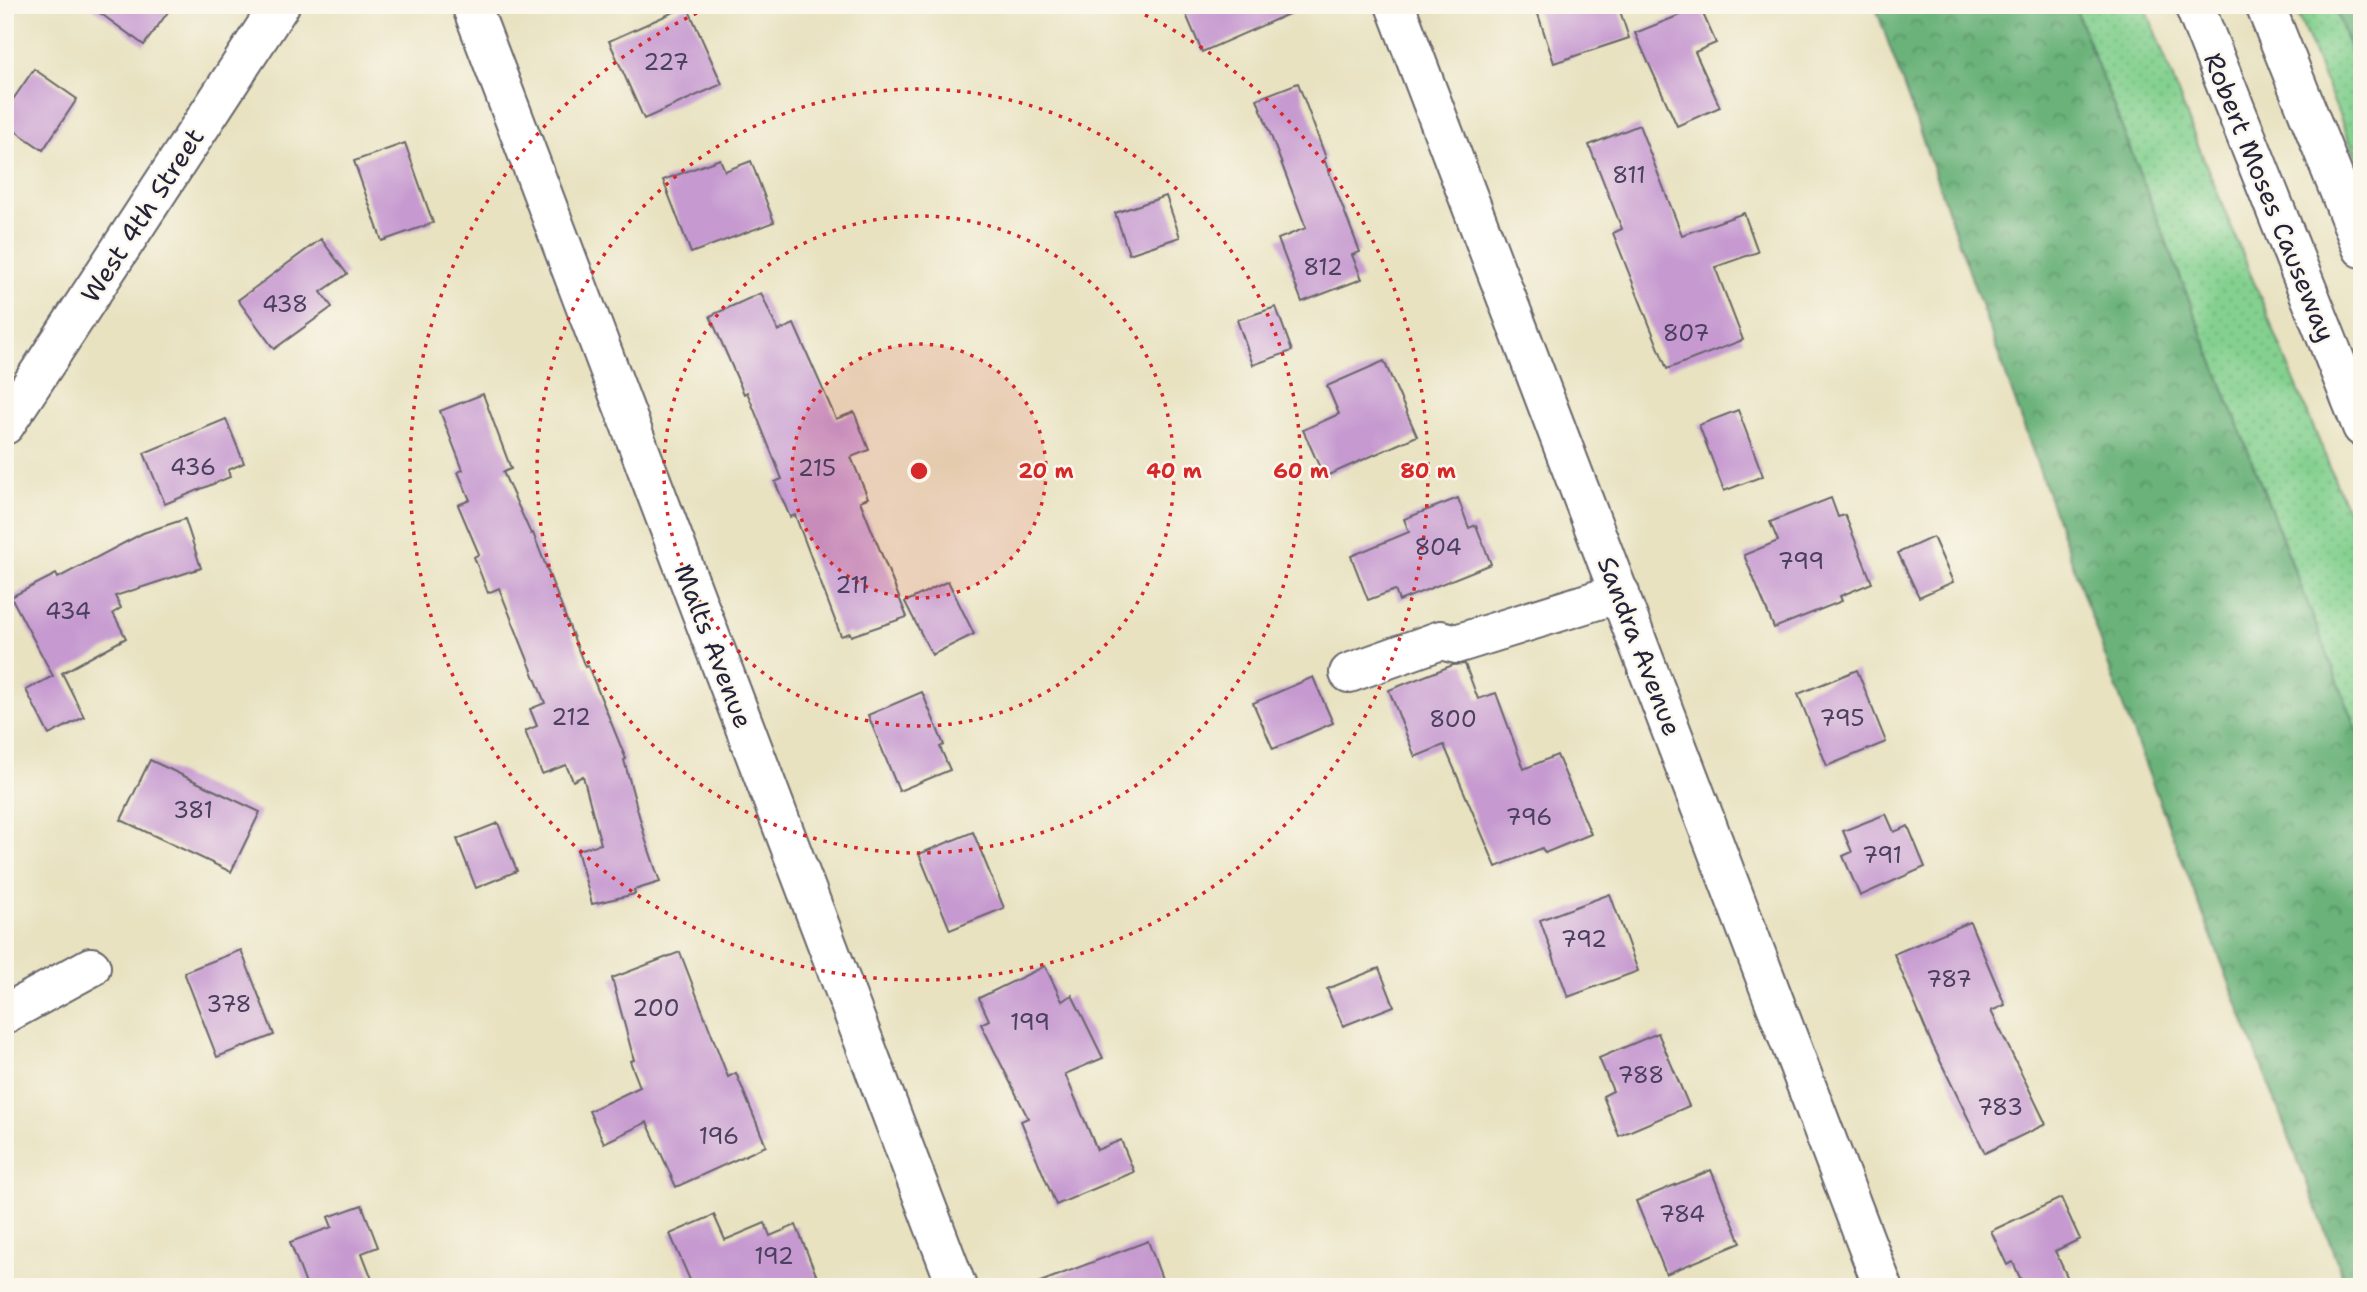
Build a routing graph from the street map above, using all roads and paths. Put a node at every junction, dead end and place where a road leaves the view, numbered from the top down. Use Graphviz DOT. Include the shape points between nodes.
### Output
graph roads {
  1 [pos="280,5"];
  2 [pos="471,5"];
  3 [pos="1395,5"];
  4 [pos="2194,5"];
  5 [pos="2264,5"];
  6 [pos="2362,248"];
  7 [pos="5,425"];
  8 [pos="2362,427"];
  9 [pos="1620,593"];
  10 [pos="1349,673"];
  11 [pos="91,967"];
  12 [pos="5,1014"];
  13 [pos="957,1287"];
  14 [pos="1883,1287"];
  1 -- 7 [label="main road, West 4th Street"];
  2 -- 13 [label="main road, Malts Avenue"];
  3 -- 9 [label="main road, Sandra Avenue"];
  4 -- 8 [label="main road, Robert Moses Causeway"];
  5 -- 6 [label="main road"];
  9 -- 10 [label="main road" via="1456,645 1441,640"];
  9 -- 14 [label="main road, Sandra Avenue"];
  11 -- 12 [label="main road"];
}
